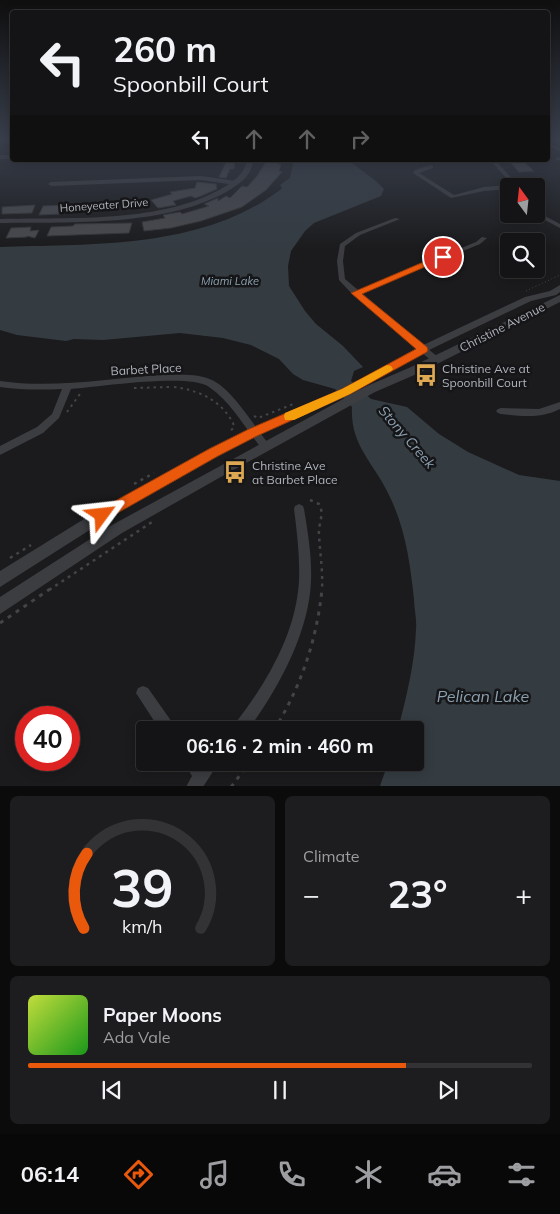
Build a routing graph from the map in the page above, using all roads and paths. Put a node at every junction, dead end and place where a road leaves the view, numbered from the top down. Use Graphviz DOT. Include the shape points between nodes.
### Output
graph roads {
  1 [pos="243,176"];
  2 [pos="420,176"];
  3 [pos="236,183"];
  4 [pos="51,184"];
  5 [pos="500,188"];
  6 [pos="545,217"];
  7 [pos="397,219"];
  8 [pos="0,221"];
  9 [pos="560,226"];
  10 [pos="484,238"];
  11 [pos="560,288"];
  12 [pos="356,293"];
  13 [pos="560,298"];
  14 [pos="423,350"];
  15 [pos="436,360"];
  16 [pos="0,384"];
  17 [pos="68,386"];
  18 [pos="367,386"];
  19 [pos="126,389"];
  20 [pos="82,393"];
  21 [pos="329,405"];
  22 [pos="560,405"];
  23 [pos="501,411"];
  24 [pos="63,417"];
  25 [pos="253,432"];
  26 [pos="226,435"];
  27 [pos="265,446"];
  28 [pos="0,451"];
  29 [pos="158,471"];
  30 [pos="128,488"];
  31 [pos="299,509"];
  32 [pos="158,518"];
  33 [pos="33,544"];
  34 [pos="8,559"];
  35 [pos="0,580"];
  36 [pos="0,606"];
  37 [pos="0,623"];
  38 [pos="143,693"];
  39 [pos="163,721"];
  40 [pos="246,721"];
  41 [pos="205,771"];
  42 [pos="243,771"];
  43 [pos="197,782"];
  44 [pos="231,786"];
  1 -- 3 [label="street, Honeyeater Drive"];
  2 -- 5 [label="street" via="453,197"];
  3 -- 4 [label="street" via="201,178"];
  3 -- 8 [label="street, Honeyeater Drive" via="208,199 159,212"];
  6 -- 9 [label="street"];
  7 -- 12 [label="street" via="358,234 342,245 342,280"];
  10 -- 12 [label="street"];
  11 -- 14 [label="street, Christine Avenue" via="528,299"];
  12 -- 14 [label="street"];
  13 -- 15 [label="street, Christine Avenue"];
  14 -- 15 [label="street"];
  14 -- 18 [label="street, Christine Avenue"];
  15 -- 18 [label="street, Christine Avenue"];
  16 -- 17 [label="street, Barbet Place" via="16,387"];
  17 -- 25 [label="street, Barbet Place" via="179,378 209,382"];
  17 -- 28 [label="street" via="56,416 40,430"];
  18 -- 21 [label="street, Christine Avenue"];
  19 -- 26 [label="path" via="176,387 211,397 233,422 232,431"];
  20 -- 24 [label="path"];
  21 -- 25 [label="street, Christine Avenue"];
  21 -- 27 [label="street, Christine Avenue"];
  22 -- 23 [label="street" via="533,414"];
  25 -- 27 [label="street, Barbet Place"];
  25 -- 35 [label="street, Christine Avenue" via="102,515"];
  27 -- 36 [label="street, Christine Avenue" via="117,529"];
  29 -- 30 [label="path"];
  31 -- 40 [label="street" via="305,551 302,603 286,652 258,706"];
  32 -- 37 [label="path"];
  33 -- 34 [label="path"];
  38 -- 39 [label="street"];
  41 -- 43 [label="street"];
  42 -- 44 [label="path"];
}
